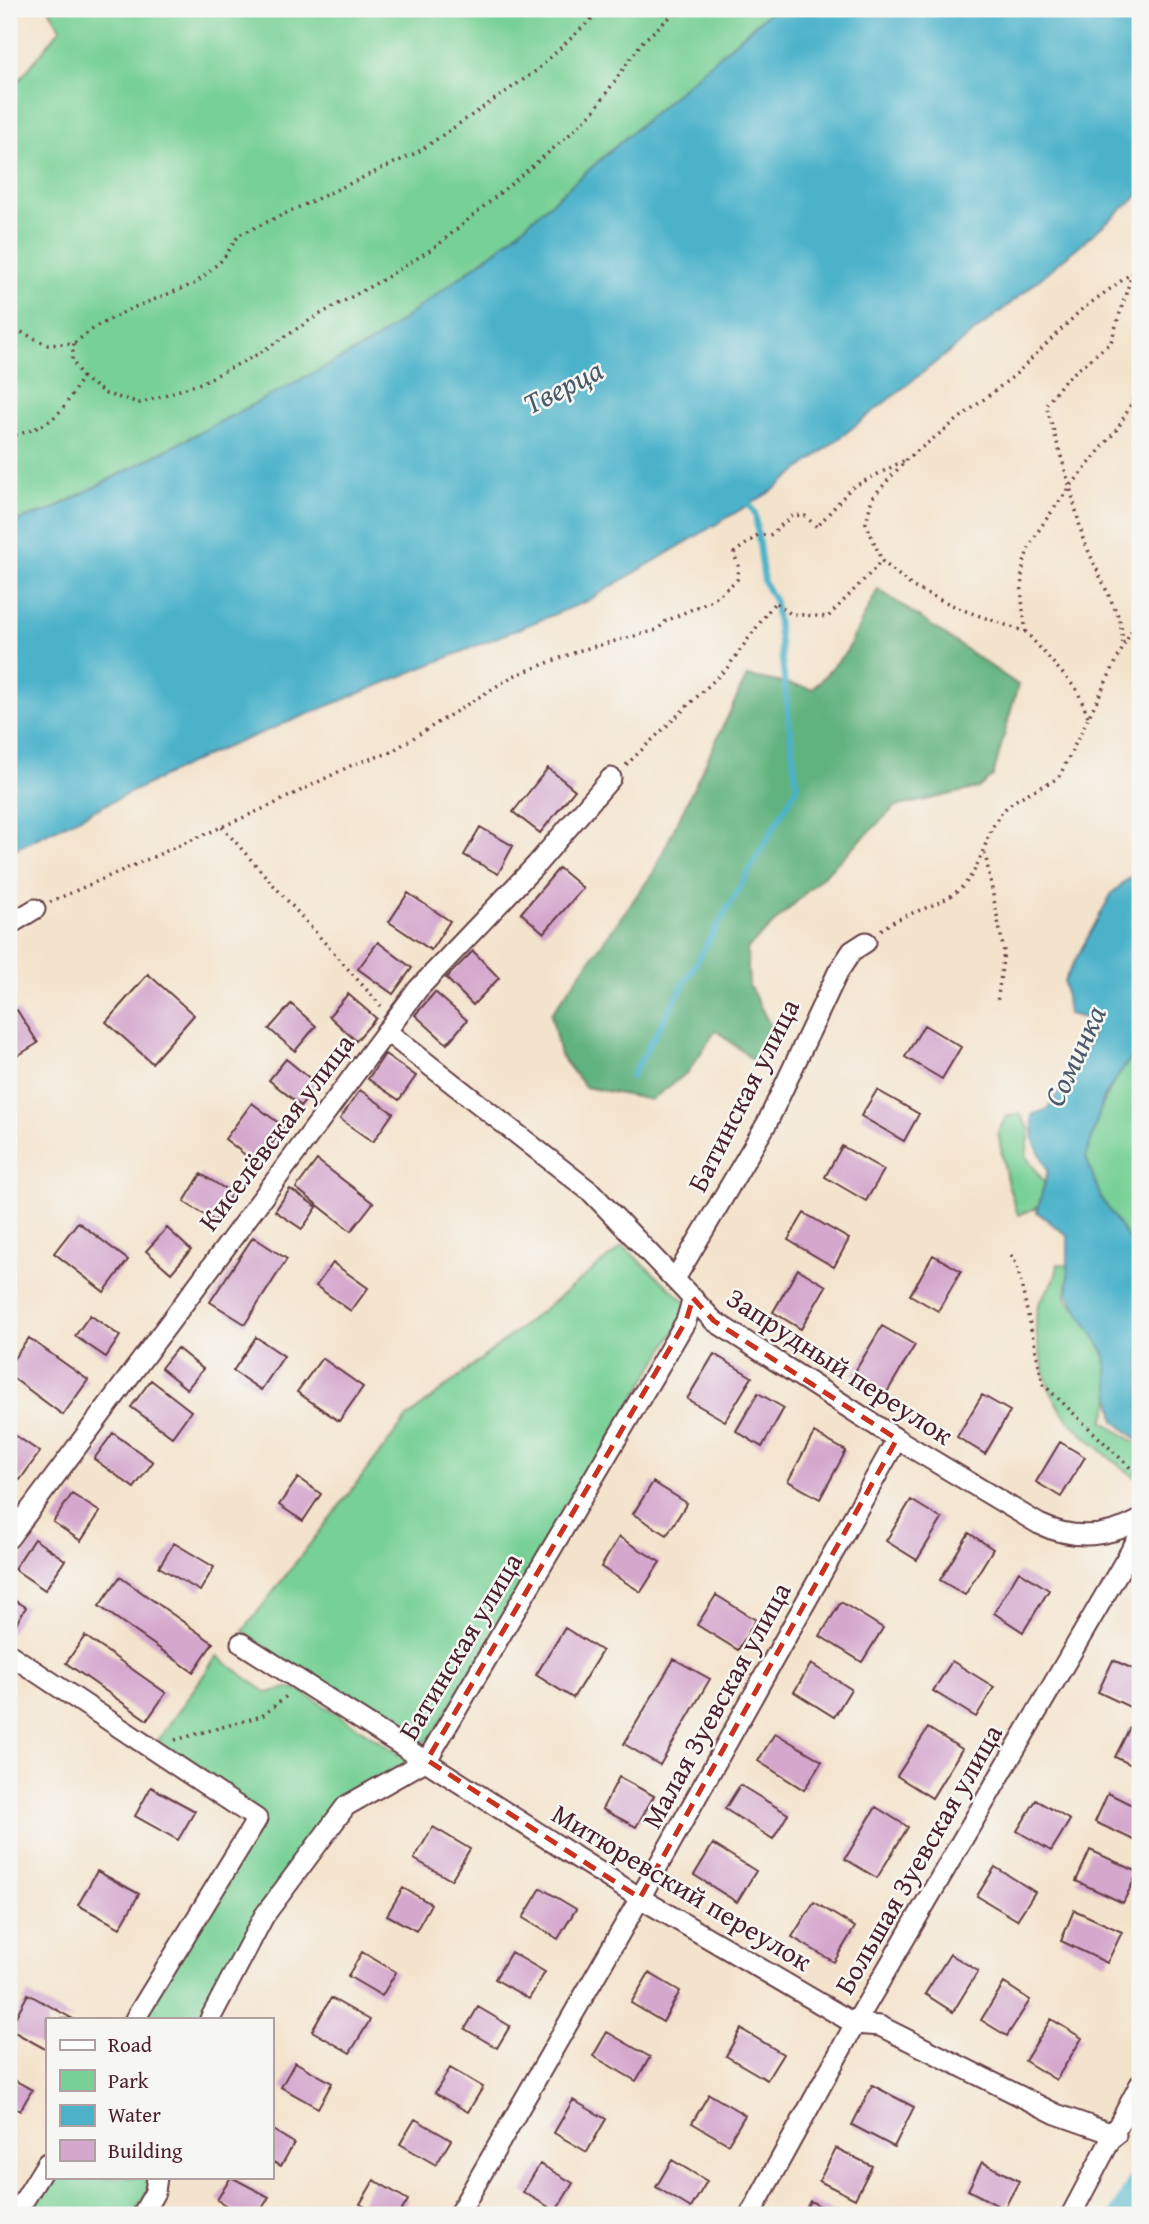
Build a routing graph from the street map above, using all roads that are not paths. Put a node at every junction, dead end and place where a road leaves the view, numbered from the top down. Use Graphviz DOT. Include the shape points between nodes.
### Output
graph roads {
  1 [pos="611,778"];
  2 [pos="35,909"];
  3 [pos="9,925"];
  4 [pos="866,942"];
  5 [pos="387,1023"];
  6 [pos="675,1279"];
  7 [pos="693,1298"];
  8 [pos="897,1439"];
  9 [pos="1140,1520"];
  10 [pos="1140,1535"];
  11 [pos="9,1538"];
  12 [pos="241,1643"];
  13 [pos="9,1654"];
  14 [pos="427,1760"];
  15 [pos="640,1898"];
  16 [pos="136,2018"];
  17 [pos="211,2018"];
  18 [pos="855,2024"];
  19 [pos="1140,2084"];
  20 [pos="1116,2135"];
  21 [pos="46,2165"];
  22 [pos="157,2178"];
  23 [pos="15,2215"];
  24 [pos="142,2215"];
  25 [pos="458,2215"];
  26 [pos="750,2215"];
  27 [pos="1071,2215"];
  1 -- 5 [label="street, Киселёвская улица"];
  2 -- 3 [label="street"];
  4 -- 6 [label="street, Батинская улица" via="852,951 838,971 767,1123"];
  5 -- 6 [label="street, Запрудный переулок" via="592,1193"];
  5 -- 11 [label="street, Киселёвская улица"];
  6 -- 7 [label="street, Запрудный переулок"];
  7 -- 8 [label="street, Запрудный переулок" via="714,1321"];
  7 -- 14 [label="street, Батинская улица" via="686,1321"];
  8 -- 9 [label="street, Запрудный переулок" via="1051,1529 1091,1535 1117,1531"];
  8 -- 15 [label="street, Малая Зуевская улица"];
  10 -- 18 [label="street, Большая Зуевская улица"];
  12 -- 14 [label="street, Митюревский переулок"];
  13 -- 16 [label="street" via="257,1819"];
  14 -- 15 [label="street, Митюревский переулок"];
  14 -- 17 [label="street, Батинская улица" via="346,1806 264,1916"];
  15 -- 18 [label="street, Митюревский переулок"];
  15 -- 25 [label="street, Малая Зуевская улица"];
  18 -- 20 [label="street, Митюревский переулок" via="880,2026 1056,2114"];
  18 -- 26 [label="street, Большая Зуевская улица"];
  19 -- 20 [label="street"];
  20 -- 27 [label="street"];
  21 -- 23 [label="street"];
  22 -- 24 [label="street"];
}
